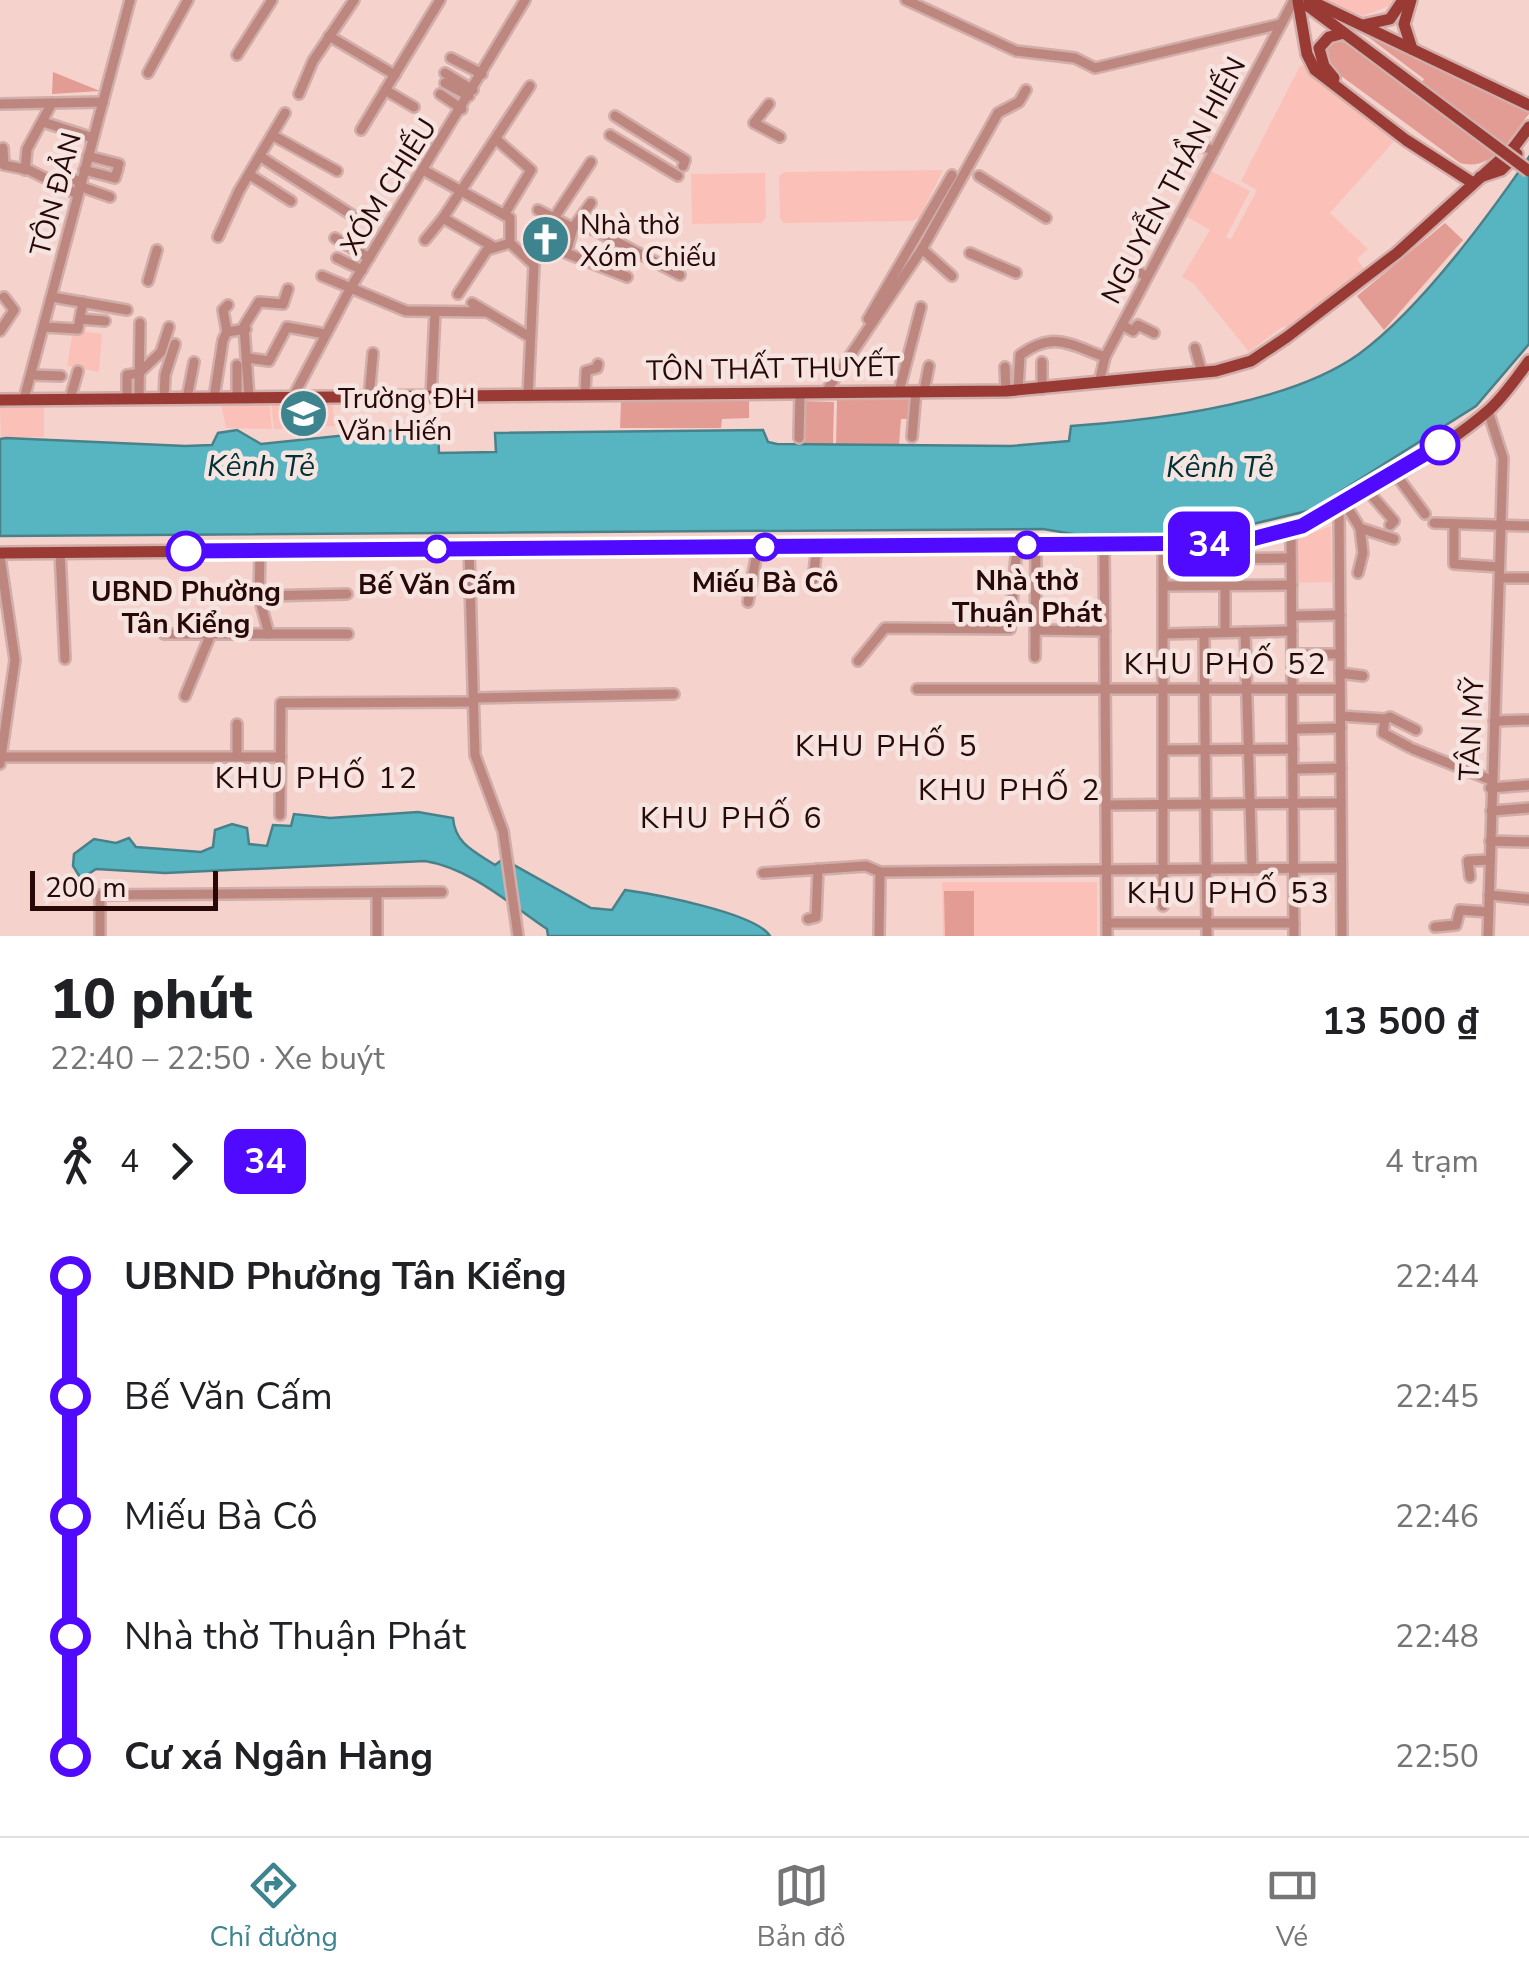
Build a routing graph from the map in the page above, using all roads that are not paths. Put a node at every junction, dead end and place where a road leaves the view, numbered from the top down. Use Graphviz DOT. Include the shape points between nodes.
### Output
graph roads {
  1 [pos="130,0"];
  2 [pos="188,0"];
  3 [pos="354,0"];
  4 [pos="440,0"];
  5 [pos="906,0"];
  6 [pos="1299,0"];
  7 [pos="1403,0"];
  8 [pos="1411,0"];
  9 [pos="522,1"];
  10 [pos="256,2"];
  11 [pos="269,4"];
  12 [pos="1323,7"];
  13 [pos="1281,24"];
  14 [pos="1304,24"];
  15 [pos="1361,25"];
  16 [pos="1339,34"];
  17 [pos="330,36"];
  18 [pos="1365,45"];
  19 [pos="1412,49"];
  20 [pos="237,56"];
  21 [pos="451,58"];
  22 [pos="148,73"];
  23 [pos="482,74"];
  24 [pos="395,76"];
  25 [pos="445,78"];
  26 [pos="530,86"];
  27 [pos="385,90"];
  28 [pos="1026,90"];
  29 [pos="471,93"];
  30 [pos="299,94"];
  31 [pos="440,94"];
  32 [pos="103,102"];
  33 [pos="0,104"];
  34 [pos="52,104"];
  35 [pos="768,104"];
  36 [pos="1529,105"];
  37 [pos="414,106"];
  38 [pos="462,109"];
  39 [pos="285,113"];
  40 [pos="616,116"];
  41 [pos="1529,118"];
  42 [pos="43,122"];
  43 [pos="1529,127"];
  44 [pos="362,130"];
  45 [pos="272,135"];
  46 [pos="610,136"];
  47 [pos="780,137"];
  48 [pos="93,138"];
  49 [pos="1529,138"];
  50 [pos="498,141"];
  51 [pos="1196,143"];
  52 [pos="3,148"];
  53 [pos="1508,150"];
  54 [pos="1214,151"];
  55 [pos="88,156"];
  56 [pos="261,157"];
  57 [pos="591,162"];
  58 [pos="1529,168"];
  59 [pos="25,170"];
  60 [pos="84,170"];
  61 [pos="118,170"];
  62 [pos="337,171"];
  63 [pos="425,171"];
  64 [pos="952,174"];
  65 [pos="62,175"];
  66 [pos="250,175"];
  67 [pos="979,176"];
  68 [pos="127,180"];
  69 [pos="1473,180"];
  70 [pos="79,187"];
  71 [pos="462,190"];
  72 [pos="110,197"];
  73 [pos="291,201"];
  74 [pos="591,203"];
  75 [pos="538,210"];
  76 [pos="355,216"];
  77 [pos="443,218"];
  78 [pos="508,218"];
  79 [pos="554,218"];
  80 [pos="1046,218"];
  81 [pos="576,225"];
  82 [pos="218,236"];
  83 [pos="339,237"];
  84 [pos="425,240"];
  85 [pos="510,244"];
  86 [pos="492,246"];
  87 [pos="922,249"];
  88 [pos="157,250"];
  89 [pos="970,253"];
  90 [pos="337,258"];
  91 [pos="369,258"];
  92 [pos="1127,264"];
  93 [pos="362,270"];
  94 [pos="1016,273"];
  95 [pos="680,275"];
  96 [pos="322,276"];
  97 [pos="952,276"];
  98 [pos="627,277"];
  99 [pos="1147,277"];
  100 [pos="148,281"];
  101 [pos="288,288"];
  102 [pos="350,289"];
  103 [pos="458,294"];
  104 [pos="4,297"];
  105 [pos="52,297"];
  106 [pos="83,302"];
  107 [pos="228,304"];
  108 [pos="472,304"];
  109 [pos="920,306"];
  110 [pos="127,310"];
  111 [pos="486,312"];
  112 [pos="435,313"];
  113 [pos="80,318"];
  114 [pos="105,320"];
  115 [pos="140,323"];
  116 [pos="1122,325"];
  117 [pos="169,327"];
  118 [pos="44,328"];
  119 [pos="246,330"];
  120 [pos="0,331"];
  121 [pos="227,332"];
  122 [pos="1154,333"];
  123 [pos="325,334"];
  124 [pos="528,336"];
  125 [pos="174,344"];
  126 [pos="1196,348"];
  127 [pos="373,353"];
  128 [pos="1105,357"];
  129 [pos="248,358"];
  130 [pos="1529,361"];
  131 [pos="194,362"];
  132 [pos="1042,362"];
  133 [pos="598,364"];
  134 [pos="237,365"];
  135 [pos="929,366"];
  136 [pos="1006,368"];
  137 [pos="78,371"];
  138 [pos="137,373"];
  139 [pos="1202,373"];
  140 [pos="31,375"];
  141 [pos="60,376"];
  142 [pos="1099,384"];
  143 [pos="1042,389"];
  144 [pos="1012,390"];
  145 [pos="899,391"];
  146 [pos="920,391"];
  147 [pos="800,393"];
  148 [pos="823,393"];
  149 [pos="586,395"];
  150 [pos="431,396"];
  151 [pos="528,396"];
  152 [pos="369,397"];
  153 [pos="133,398"];
  154 [pos="164,398"];
  155 [pos="187,398"];
  156 [pos="214,398"];
  157 [pos="243,398"];
  158 [pos="293,398"];
  159 [pos="24,399"];
  160 [pos="70,399"];
  161 [pos="0,400"];
  162 [pos="1488,411"];
  163 [pos="912,436"];
  164 [pos="798,438"];
  165 [pos="1394,472"];
  166 [pos="1366,490"];
  167 [pos="1342,503"];
  168 [pos="1425,514"];
  169 [pos="1434,523"];
  170 [pos="1390,524"];
  171 [pos="1454,524"];
  172 [pos="1501,525"];
  173 [pos="1529,526"];
  174 [pos="1360,528"];
  175 [pos="1291,530"];
  176 [pos="1394,539"];
  177 [pos="1104,544"];
  178 [pos="1224,544"];
  179 [pos="1017,545"];
  180 [pos="1036,545"];
  181 [pos="817,546"];
  182 [pos="758,547"];
  183 [pos="469,549"];
  184 [pos="260,551"];
  185 [pos="60,552"];
  186 [pos="1162,552"];
  187 [pos="0,555"];
  188 [pos="1225,558"];
  189 [pos="1291,558"];
  190 [pos="1358,572"];
  191 [pos="1500,572"];
  192 [pos="1529,578"];
  193 [pos="814,580"];
  194 [pos="1292,585"];
  195 [pos="1162,586"];
  196 [pos="1225,586"];
  197 [pos="347,594"];
  198 [pos="259,597"];
  199 [pos="221,598"];
  200 [pos="748,602"];
  201 [pos="1340,615"];
  202 [pos="1292,616"];
  203 [pos="1035,630"];
  204 [pos="1105,631"];
  205 [pos="1292,631"];
  206 [pos="1225,632"];
  207 [pos="1245,632"];
  208 [pos="1204,633"];
  209 [pos="164,634"];
  210 [pos="270,634"];
  211 [pos="348,634"];
  212 [pos="1163,634"];
  213 [pos="210,636"];
  214 [pos="1292,654"];
  215 [pos="1340,654"];
  216 [pos="1035,657"];
  217 [pos="66,659"];
  218 [pos="858,661"];
  219 [pos="1340,673"];
  220 [pos="1364,676"];
  221 [pos="1340,689"];
  222 [pos="917,690"];
  223 [pos="1206,690"];
  224 [pos="1247,690"];
  225 [pos="1292,690"];
  226 [pos="1105,691"];
  227 [pos="1163,691"];
  228 [pos="674,694"];
  229 [pos="185,696"];
  230 [pos="474,700"];
  231 [pos="1385,718"];
  232 [pos="1529,720"];
  233 [pos="1494,721"];
  234 [pos="1341,722"];
  235 [pos="238,724"];
  236 [pos="1292,729"];
  237 [pos="1416,730"];
  238 [pos="2,734"];
  239 [pos="1248,749"];
  240 [pos="1293,749"];
  241 [pos="1163,750"];
  242 [pos="1206,750"];
  243 [pos="237,756"];
  244 [pos="281,756"];
  245 [pos="1,761"];
  246 [pos="1341,768"];
  247 [pos="1293,769"];
  248 [pos="1490,784"];
  249 [pos="1529,785"];
  250 [pos="1163,804"];
  251 [pos="1208,804"];
  252 [pos="1250,804"];
  253 [pos="1293,804"];
  254 [pos="1341,804"];
  255 [pos="1106,805"];
  256 [pos="1529,808"];
  257 [pos="1491,811"];
  258 [pos="280,814"];
  259 [pos="1490,841"];
  260 [pos="1529,842"];
  261 [pos="1489,860"];
  262 [pos="1294,868"];
  263 [pos="1342,868"];
  264 [pos="818,869"];
  265 [pos="1209,869"];
  266 [pos="1252,869"];
  267 [pos="1106,870"];
  268 [pos="1163,870"];
  269 [pos="880,872"];
  270 [pos="764,874"];
  271 [pos="1470,877"];
  272 [pos="442,892"];
  273 [pos="376,893"];
  274 [pos="1488,895"];
  275 [pos="1529,899"];
  276 [pos="1163,906"];
  277 [pos="1488,912"];
  278 [pos="808,918"];
  279 [pos="1107,922"];
  280 [pos="1207,923"];
  281 [pos="1294,923"];
  282 [pos="1435,927"];
  283 [pos="518,931"];
  284 [pos="100,936"];
  285 [pos="376,936"];
  286 [pos="880,936"];
  287 [pos="1107,936"];
  288 [pos="1207,936"];
  289 [pos="1294,936"];
  290 [pos="1342,936"];
  291 [pos="1488,936"];
  1 -- 32 [label="street, TÔN ĐẢN"];
  2 -- 22 [label="street"];
  3 -- 17 [label="street"];
  4 -- 24 [label="street"];
  5 -- 13 [label="street" via="1016,51 1075,58 1095,68"];
  6 -- 12 [label="main road"];
  6 -- 13 [label="street, NGUYỄN THẦN HIẾN"];
  6 -- 14 [label="main road"];
  6 -- 16 [label="main road"];
  7 -- 15 [label="main road" via="1390,19"];
  8 -- 19 [label="main road" via="1404,24"];
  9 -- 23 [label="street, XÓM CHIẾU"];
  10 -- 11 [label="street"];
  11 -- 20 [label="street"];
  12 -- 15 [label="main road"];
  12 -- 18 [label="main road"];
  13 -- 54 [label="street, NGUYỄN THẦN HIẾN"];
  14 -- 16 [label="main road"];
  14 -- 69 [label="main road" via="1315,70"];
  15 -- 19 [label="main road"];
  16 -- 18 [label="main road"];
  16 -- 69 [label="main road" via="1319,48 1328,73"];
  17 -- 24 [label="street"];
  17 -- 30 [label="street"];
  18 -- 58 [label="main road, bridge"];
  19 -- 36 [label="main road"];
  21 -- 23 [label="street"];
  23 -- 29 [label="street, XÓM CHIẾU"];
  24 -- 27 [label="street"];
  25 -- 29 [label="street"];
  26 -- 50 [label="street"];
  27 -- 37 [label="street"];
  27 -- 44 [label="street"];
  28 -- 87 [label="street" via="998,113"];
  29 -- 38 [label="street, XÓM CHIẾU"];
  31 -- 38 [label="street"];
  32 -- 34 [label="street"];
  32 -- 48 [label="street, TÔN ĐẢN"];
  33 -- 34 [label="street"];
  34 -- 42 [label="street"];
  35 -- 47 [label="street" via="754,123"];
  38 -- 63 [label="street, XÓM CHIẾU"];
  39 -- 45 [label="street"];
  40 -- 46 [label="street" via="685,160 681,171"];
  41 -- 53 [label="main road"];
  42 -- 48 [label="street"];
  42 -- 59 [label="street" via="27,149"];
  43 -- 53 [label="main road"];
  45 -- 56 [label="street"];
  45 -- 62 [label="street"];
  48 -- 55 [label="street, TÔN ĐẢN"];
  49 -- 69 [label="main road" via="1501,170"];
  50 -- 71 [label="street"];
  50 -- 78 [label="street" via="531,170"];
  51 -- 54 [label="street"];
  52 -- 59 [label="street" via="4,165"];
  53 -- 69 [label="main road"];
  54 -- 99 [label="street, NGUYỄN THẦN HIẾN"];
  55 -- 60 [label="street, TÔN ĐẢN"];
  55 -- 61 [label="street"];
  56 -- 66 [label="street"];
  56 -- 76 [label="street"];
  57 -- 79 [label="street"];
  59 -- 70 [label="street"];
  60 -- 61 [label="street"];
  60 -- 70 [label="street, TÔN ĐẢN"];
  61 -- 68 [label="street"];
  63 -- 71 [label="street"];
  63 -- 91 [label="street, XÓM CHIẾU"];
  64 -- 148 [label="street"];
  65 -- 70 [label="street"];
  66 -- 73 [label="street"];
  66 -- 82 [label="street"];
  67 -- 80 [label="street"];
  69 -- 139 [label="main road, TÔN THẤT THUYẾT" via="1397,252 1287,337 1251,361"];
  70 -- 72 [label="street"];
  70 -- 105 [label="street, TÔN ĐẢN"];
  71 -- 77 [label="street"];
  71 -- 78 [label="street"];
  74 -- 81 [label="street"];
  75 -- 79 [label="street"];
  77 -- 84 [label="street"];
  77 -- 86 [label="street"];
  78 -- 85 [label="street"];
  79 -- 81 [label="street"];
  81 -- 95 [label="street"];
  81 -- 98 [label="street" via="566,253"];
  83 -- 91 [label="street"];
  85 -- 86 [label="street"];
  85 -- 124 [label="street" via="534,265"];
  86 -- 103 [label="street"];
  87 -- 97 [label="street"];
  87 -- 148 [label="street"];
  88 -- 100 [label="street"];
  89 -- 94 [label="street"];
  90 -- 93 [label="street"];
  91 -- 93 [label="street, XÓM CHIẾU"];
  92 -- 99 [label="street"];
  93 -- 102 [label="street, XÓM CHIẾU"];
  96 -- 102 [label="street"];
  99 -- 116 [label="street, NGUYỄN THẦN HIẾN"];
  101 -- 119 [label="street" via="280,306 260,302"];
  102 -- 112 [label="street"];
  102 -- 123 [label="street, XÓM CHIẾU"];
  104 -- 120 [label="street" via="14,310"];
  105 -- 106 [label="street"];
  105 -- 118 [label="street, TÔN ĐẢN"];
  106 -- 110 [label="street"];
  106 -- 113 [label="street"];
  107 -- 121 [label="street"];
  108 -- 111 [label="street"];
  109 -- 145 [label="street"];
  111 -- 112 [label="street"];
  111 -- 124 [label="street"];
  112 -- 150 [label="street"];
  113 -- 114 [label="street"];
  113 -- 118 [label="street" via="78,328"];
  115 -- 138 [label="street"];
  116 -- 122 [label="street"];
  116 -- 128 [label="street, NGUYỄN THẦN HIẾN"];
  117 -- 138 [label="street" via="161,352"];
  118 -- 140 [label="street, TÔN ĐẢN"];
  119 -- 121 [label="street"];
  119 -- 129 [label="street"];
  121 -- 156 [label="street"];
  123 -- 129 [label="street" via="287,327 269,361"];
  123 -- 158 [label="street, XÓM CHIẾU"];
  124 -- 151 [label="street"];
  125 -- 154 [label="street"];
  126 -- 139 [label="street"];
  127 -- 152 [label="street"];
  128 -- 142 [label="street, NGUYỄN THẦN HIẾN"];
  128 -- 144 [label="street" via="1041,340 1020,355"];
  129 -- 157 [label="street"];
  130 -- 162 [label="main road"];
  131 -- 155 [label="street"];
  132 -- 143 [label="street"];
  133 -- 149 [label="street" via="586,371"];
  134 -- 157 [label="street"];
  135 -- 146 [label="street"];
  136 -- 144 [label="street"];
  137 -- 160 [label="street"];
  138 -- 153 [label="street"];
  139 -- 142 [label="main road, TÔN THẤT THUYẾT"];
  140 -- 141 [label="street"];
  140 -- 159 [label="street, TÔN ĐẢN"];
  142 -- 143 [label="main road, TÔN THẤT THUYẾT"];
  143 -- 144 [label="main road, TÔN THẤT THUYẾT"];
  144 -- 146 [label="main road, TÔN THẤT THUYẾT"];
  145 -- 146 [label="main road, TÔN THẤT THUYẾT"];
  145 -- 148 [label="main road, TÔN THẤT THUYẾT"];
  146 -- 163 [label="street"];
  147 -- 148 [label="main road, TÔN THẤT THUYẾT"];
  147 -- 149 [label="main road, TÔN THẤT THUYẾT"];
  147 -- 164 [label="street"];
  149 -- 151 [label="main road, TÔN THẤT THUYẾT"];
  150 -- 151 [label="main road, TÔN THẤT THUYẾT"];
  150 -- 152 [label="main road, TÔN THẤT THUYẾT"];
  152 -- 158 [label="main road, TÔN THẤT THUYẾT"];
  153 -- 154 [label="main road, TÔN THẤT THUYẾT"];
  153 -- 160 [label="main road, TÔN THẤT THUYẾT"];
  154 -- 155 [label="main road, TÔN THẤT THUYẾT"];
  155 -- 156 [label="main road, TÔN THẤT THUYẾT"];
  156 -- 157 [label="main road, TÔN THẤT THUYẾT"];
  157 -- 158 [label="main road, TÔN THẤT THUYẾT"];
  159 -- 160 [label="main road, TÔN THẤT THUYẾT"];
  159 -- 161 [label="main road, TÔN THẤT THUYẾT"];
  162 -- 165 [label="main road"];
  162 -- 172 [label="street, TÂN MỸ" via="1503,458"];
  165 -- 166 [label="main road"];
  165 -- 168 [label="street"];
  166 -- 167 [label="main road"];
  166 -- 170 [label="street"];
  167 -- 174 [label="street"];
  167 -- 175 [label="main road"];
  167 -- 201 [label="street"];
  169 -- 171 [label="street"];
  171 -- 172 [label="street"];
  171 -- 191 [label="street" via="1454,564"];
  172 -- 173 [label="street"];
  172 -- 191 [label="street, TÂN MỸ"];
  174 -- 176 [label="street"];
  174 -- 190 [label="street"];
  175 -- 178 [label="main road"];
  175 -- 189 [label="street"];
  177 -- 180 [label="main road"];
  177 -- 186 [label="main road"];
  177 -- 204 [label="street"];
  178 -- 186 [label="main road"];
  178 -- 188 [label="street"];
  179 -- 180 [label="main road"];
  179 -- 181 [label="main road"];
  179 -- 218 [label="street" via="1010,630 885,628"];
  180 -- 203 [label="street"];
  181 -- 182 [label="main road"];
  181 -- 193 [label="street"];
  182 -- 183 [label="main road"];
  182 -- 200 [label="street"];
  183 -- 184 [label="main road"];
  183 -- 230 [label="street"];
  184 -- 185 [label="main road"];
  184 -- 198 [label="street"];
  185 -- 187 [label="main road"];
  185 -- 217 [label="street"];
  186 -- 188 [label="street"];
  186 -- 195 [label="street"];
  187 -- 238 [label="street" via="15,660"];
  188 -- 189 [label="street"];
  188 -- 196 [label="street"];
  189 -- 194 [label="street"];
  191 -- 192 [label="street"];
  191 -- 233 [label="street, TÂN MỸ"];
  194 -- 196 [label="street"];
  194 -- 202 [label="street"];
  195 -- 196 [label="street"];
  195 -- 212 [label="street"];
  196 -- 206 [label="street"];
  197 -- 198 [label="street"];
  198 -- 199 [label="street"];
  198 -- 210 [label="street"];
  201 -- 202 [label="street"];
  201 -- 215 [label="street"];
  202 -- 205 [label="street"];
  203 -- 204 [label="street"];
  203 -- 216 [label="street"];
  204 -- 226 [label="street"];
  205 -- 207 [label="street"];
  205 -- 214 [label="street"];
  206 -- 207 [label="street"];
  206 -- 208 [label="street"];
  207 -- 224 [label="street"];
  208 -- 212 [label="street"];
  208 -- 223 [label="street"];
  209 -- 213 [label="street"];
  210 -- 211 [label="street"];
  210 -- 213 [label="street"];
  212 -- 227 [label="street"];
  213 -- 229 [label="street"];
  214 -- 215 [label="street"];
  214 -- 225 [label="street"];
  215 -- 219 [label="street"];
  219 -- 220 [label="street"];
  219 -- 221 [label="street"];
  221 -- 225 [label="street"];
  221 -- 234 [label="street"];
  222 -- 226 [label="street"];
  223 -- 224 [label="street"];
  223 -- 227 [label="street"];
  223 -- 242 [label="street"];
  224 -- 225 [label="street"];
  224 -- 239 [label="street"];
  225 -- 236 [label="street"];
  226 -- 227 [label="street"];
  226 -- 255 [label="street"];
  227 -- 241 [label="street"];
  228 -- 230 [label="street"];
  230 -- 244 [label="street" via="281,703"];
  230 -- 283 [label="street" via="477,764 507,852"];
  231 -- 234 [label="street"];
  231 -- 237 [label="street"];
  231 -- 248 [label="street" via="1383,733"];
  232 -- 233 [label="street"];
  233 -- 248 [label="street, TÂN MỸ"];
  234 -- 236 [label="street"];
  234 -- 246 [label="street"];
  235 -- 243 [label="street"];
  236 -- 240 [label="street"];
  238 -- 245 [label="street"];
  239 -- 240 [label="street"];
  239 -- 242 [label="street"];
  239 -- 252 [label="street"];
  240 -- 247 [label="street"];
  241 -- 242 [label="street"];
  241 -- 250 [label="street"];
  242 -- 251 [label="street"];
  243 -- 244 [label="street"];
  243 -- 245 [label="street"];
  244 -- 258 [label="street"];
  246 -- 247 [label="street"];
  246 -- 254 [label="street"];
  247 -- 253 [label="street"];
  248 -- 249 [label="street"];
  248 -- 257 [label="street, TÂN MỸ"];
  250 -- 251 [label="street"];
  250 -- 255 [label="street"];
  250 -- 268 [label="street"];
  251 -- 252 [label="street"];
  251 -- 265 [label="street"];
  252 -- 253 [label="street"];
  252 -- 266 [label="street"];
  253 -- 254 [label="street"];
  253 -- 262 [label="street"];
  254 -- 263 [label="street"];
  255 -- 267 [label="street"];
  256 -- 257 [label="street"];
  257 -- 259 [label="street, TÂN MỸ"];
  259 -- 260 [label="street"];
  259 -- 261 [label="street, TÂN MỸ"];
  261 -- 271 [label="street" via="1468,861"];
  261 -- 274 [label="street, TÂN MỸ"];
  262 -- 263 [label="street"];
  262 -- 266 [label="street"];
  262 -- 281 [label="street"];
  263 -- 290 [label="street"];
  264 -- 269 [label="street" via="866,866"];
  264 -- 270 [label="street"];
  264 -- 278 [label="street" via="818,914"];
  265 -- 266 [label="street"];
  265 -- 268 [label="street"];
  265 -- 280 [label="street"];
  267 -- 268 [label="street"];
  267 -- 269 [label="street"];
  267 -- 279 [label="street"];
  268 -- 276 [label="street"];
  269 -- 286 [label="street"];
  272 -- 273 [label="street"];
  273 -- 284 [label="street" via="100,895"];
  273 -- 285 [label="street"];
  274 -- 275 [label="street"];
  274 -- 277 [label="street, TÂN MỸ"];
  277 -- 282 [label="street" via="1460,910 1456,926"];
  277 -- 291 [label="street, TÂN MỸ"];
  279 -- 280 [label="street"];
  279 -- 287 [label="street"];
  280 -- 281 [label="street"];
  280 -- 288 [label="street"];
  281 -- 289 [label="street"];
}
